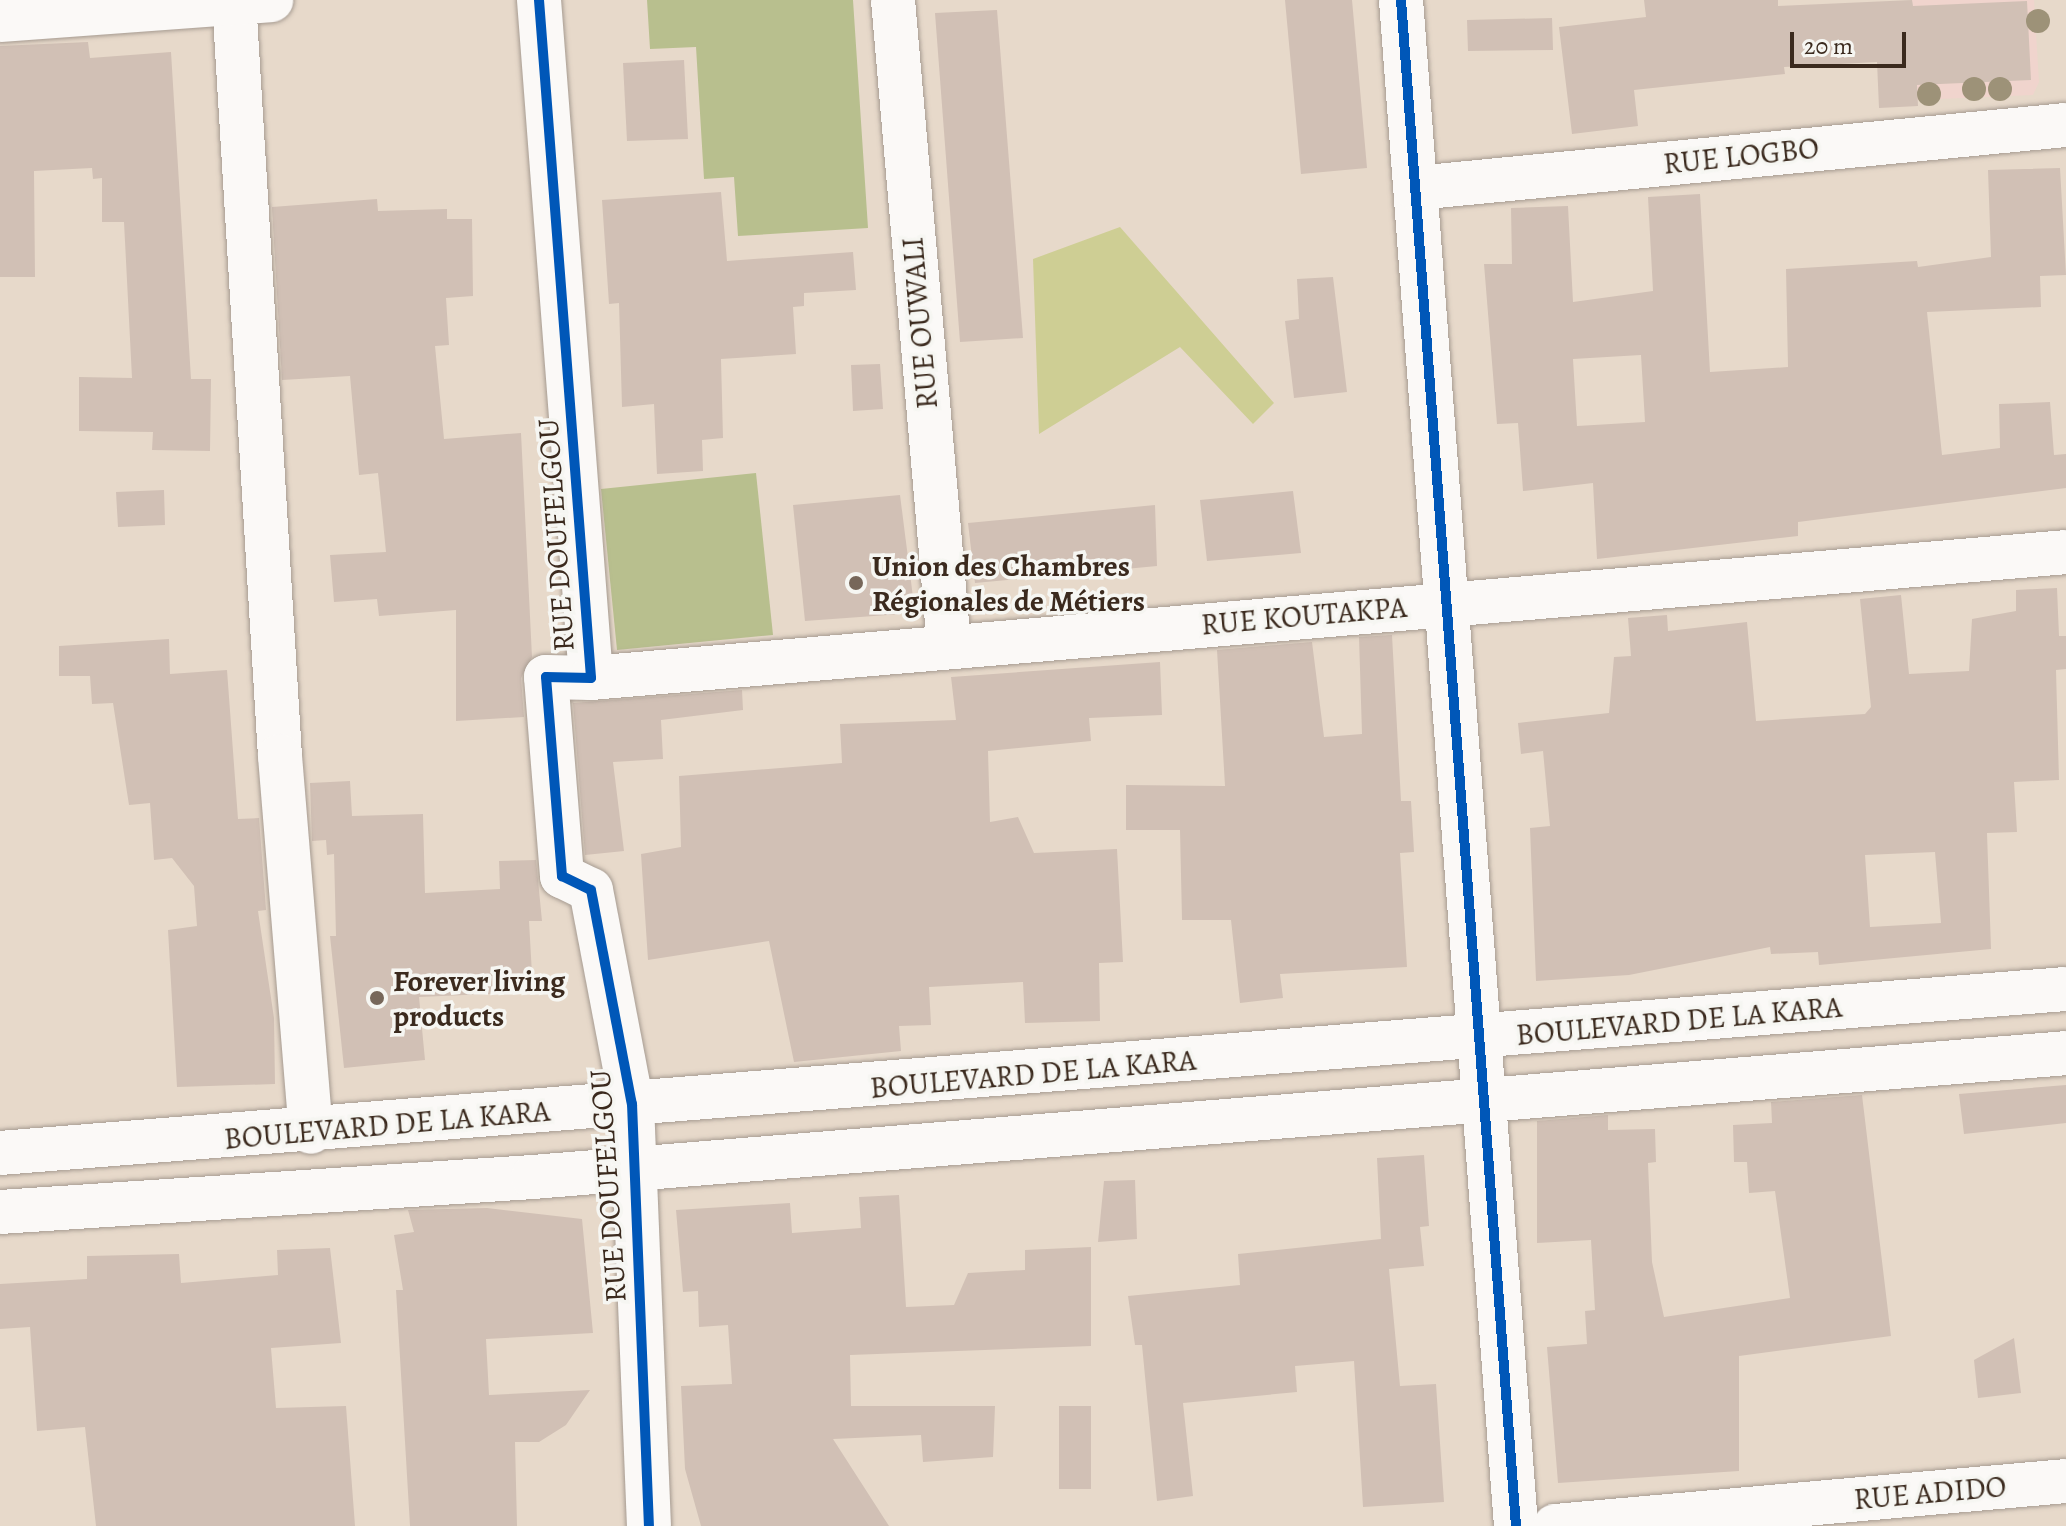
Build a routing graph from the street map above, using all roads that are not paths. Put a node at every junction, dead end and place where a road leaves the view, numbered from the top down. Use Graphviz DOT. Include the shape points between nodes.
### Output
graph roads {
  1 [pos="539,0"];
  2 [pos="893,0"];
  3 [pos="1401,0"];
  4 [pos="247,1"];
  5 [pos="0,20"];
  6 [pos="2066,125"];
  7 [pos="1416,188"];
  8 [pos="2066,552"];
  9 [pos="1449,604"];
  10 [pos="949,645"];
  11 [pos="591,678"];
  12 [pos="2066,989"];
  13 [pos="1480,1038"];
  14 [pos="2066,1053"];
  15 [pos="1485,1103"];
  16 [pos="632,1104"];
  17 [pos="311,1132"];
  18 [pos="0,1153"];
  19 [pos="637,1168"];
  20 [pos="0,1212"];
  21 [pos="2066,1481"];
  22 [pos="1949,1509"];
  23 [pos="649,1526"];
  24 [pos="1516,1526"];
  25 [pos="1555,1526"];
  1 -- 11 [label="street, RUE DOUFELGOU"];
  2 -- 10 [label="street, RUE OUWALI"];
  3 -- 7 [label="street"];
  4 -- 5 [label="street"];
  4 -- 17 [label="street" via="280,756"];
  6 -- 7 [label="street, RUE LOGBO"];
  7 -- 9 [label="street"];
  8 -- 9 [label="street, RUE KOUTAKPA"];
  9 -- 10 [label="street, RUE KOUTAKPA"];
  9 -- 13 [label="street"];
  10 -- 11 [label="street, RUE KOUTAKPA"];
  11 -- 16 [label="street, RUE DOUFELGOU" via="546,677 562,876 591,890"];
  12 -- 13 [label="street, BOULEVARD DE LA KARA"];
  13 -- 15 [label="street"];
  13 -- 16 [label="street, BOULEVARD DE LA KARA"];
  14 -- 15 [label="street, BOULEVARD DE LA KARA"];
  15 -- 19 [label="street, BOULEVARD DE LA KARA"];
  15 -- 24 [label="street"];
  16 -- 17 [label="street, BOULEVARD DE LA KARA"];
  16 -- 19 [label="street, RUE DOUFELGOU"];
  17 -- 18 [label="street, BOULEVARD DE LA KARA"];
  19 -- 20 [label="street, BOULEVARD DE LA KARA"];
  19 -- 23 [label="street, RUE DOUFELGOU"];
  21 -- 22 [label="street, RUE ADIDO"];
  22 -- 25 [label="street, RUE ADIDO"];
}
